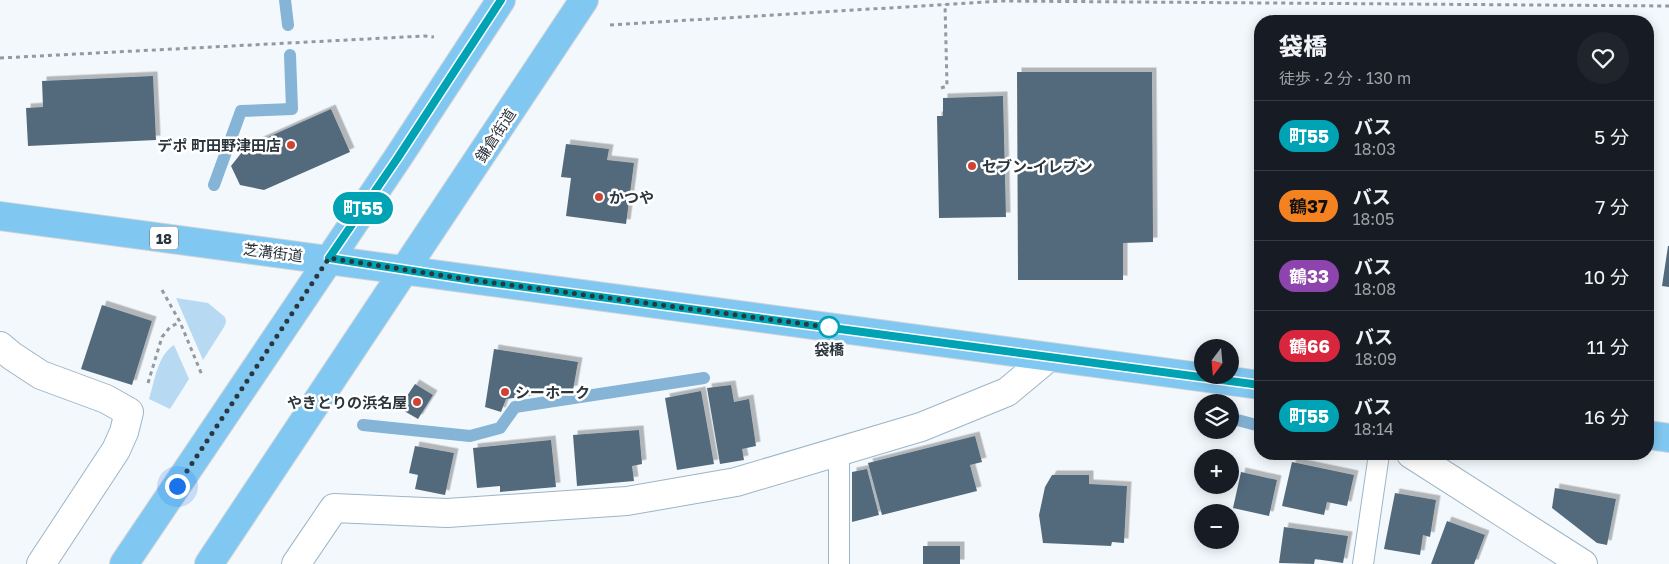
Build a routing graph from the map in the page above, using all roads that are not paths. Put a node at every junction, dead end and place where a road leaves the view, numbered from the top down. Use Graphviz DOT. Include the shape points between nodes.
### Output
graph roads {
  1 [pos="501,0"];
  2 [pos="584,0"];
  3 [pos="0,216"];
  4 [pos="329,258"];
  5 [pos="405,271"];
  6 [pos="0,346"];
  7 [pos="1049,357"];
  8 [pos="1254,384"];
  9 [pos="1654,436"];
  10 [pos="1669,438"];
  11 [pos="839,452"];
  12 [pos="1378,460"];
  13 [pos="1420,460"];
  14 [pos="41,564"];
  15 [pos="124,564"];
  16 [pos="209,564"];
  17 [pos="296,564"];
  18 [pos="838,564"];
  19 [pos="1363,564"];
  20 [pos="1583,564"];
  1 -- 4 [label="main road"];
  2 -- 5 [label="main road, 鎌倉街道"];
  3 -- 4 [label="main road, 芝溝街道 / 18"];
  4 -- 5 [label="main road, 芝溝街道 / 18"];
  4 -- 15 [label="main road"];
  5 -- 7 [label="main road, 芝溝街道"];
  5 -- 16 [label="main road, 鎌倉街道"];
  6 -- 14 [label="street" via="41,375 106,399 129,412 116,450"];
  7 -- 8 [label="main road, 芝溝街道"];
  7 -- 11 [label="street" via="1007,392 922,427"];
  9 -- 10 [label="main road"];
  11 -- 17 [label="street" via="736,482 627,501 447,513 334,508"];
  11 -- 18 [label="lane"];
  12 -- 19 [label="lane"];
  13 -- 20 [label="street"];
}
